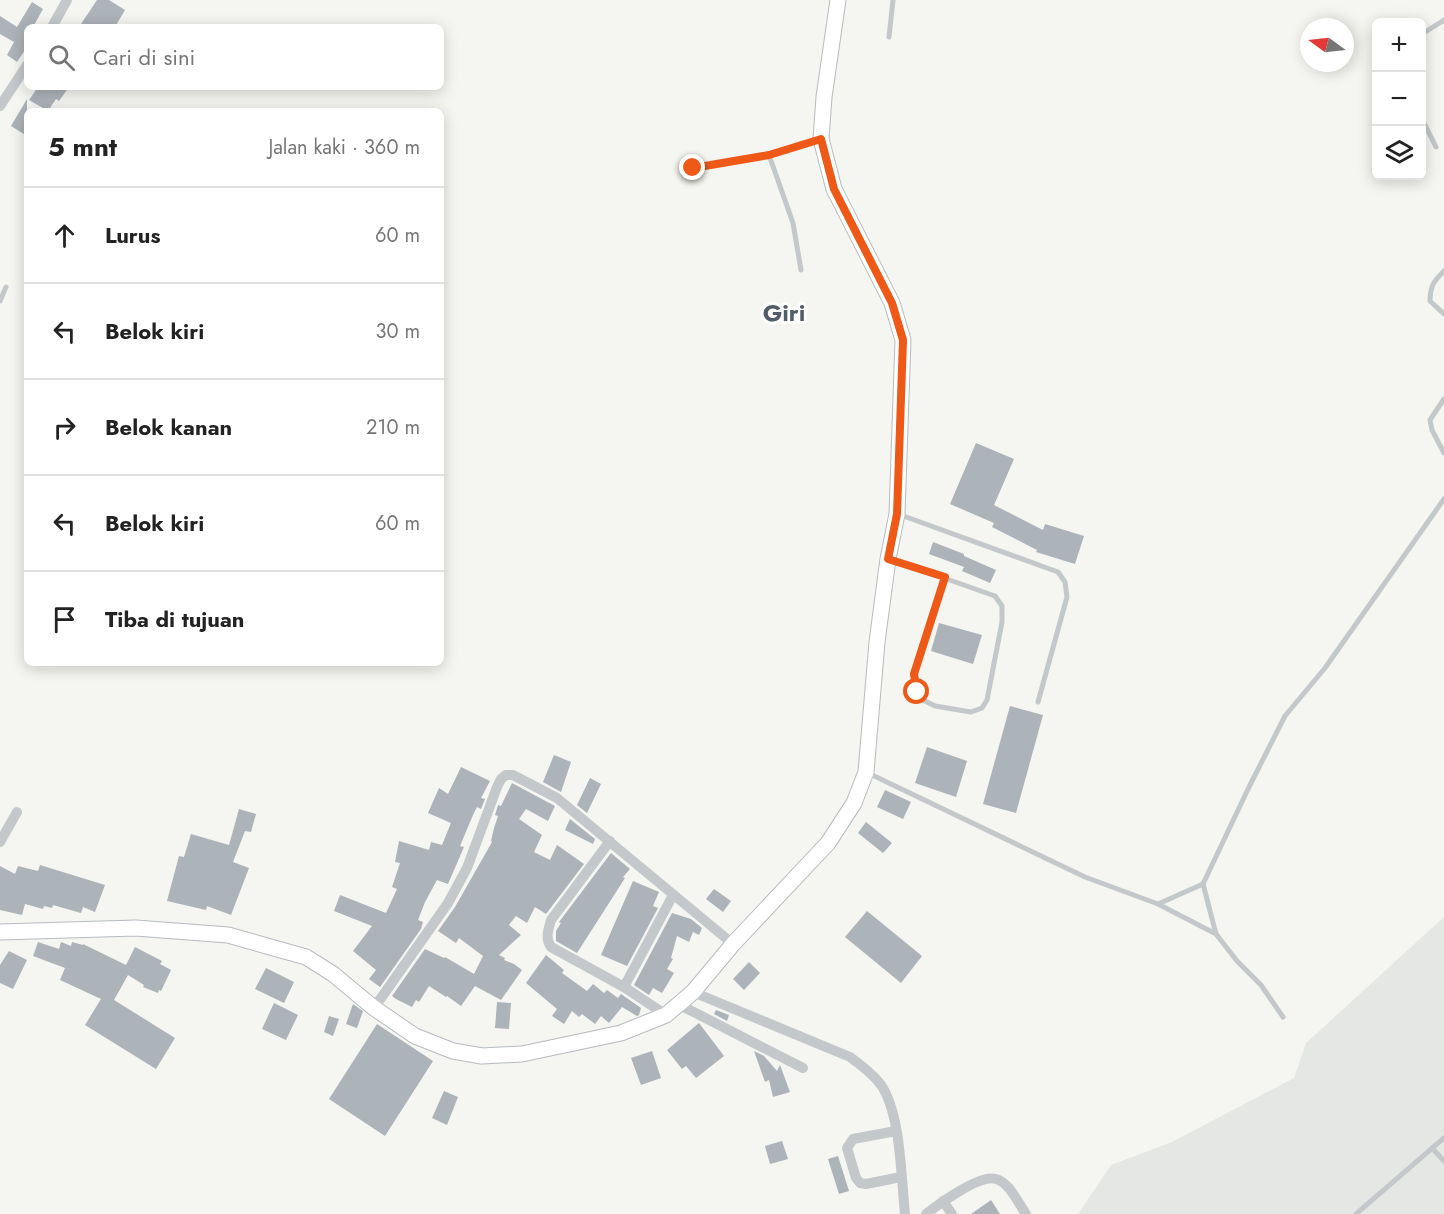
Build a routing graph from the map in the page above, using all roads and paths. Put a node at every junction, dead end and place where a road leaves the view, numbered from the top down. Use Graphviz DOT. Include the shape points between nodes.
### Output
graph roads {
  1 [pos="67,0"];
  2 [pos="838,0"];
  3 [pos="892,0"];
  4 [pos="1444,20"];
  5 [pos="54,24"];
  6 [pos="1426,31"];
  7 [pos="889,37"];
  8 [pos="24,70"];
  9 [pos="0,106"];
  10 [pos="1426,126"];
  11 [pos="821,139"];
  12 [pos="1436,147"];
  13 [pos="769,155"];
  14 [pos="693,168"];
  15 [pos="801,270"];
  16 [pos="1444,270"];
  17 [pos="6,287"];
  18 [pos="0,301"];
  19 [pos="1444,314"];
  20 [pos="1444,399"];
  21 [pos="1444,453"];
  22 [pos="1444,500"];
  23 [pos="897,514"];
  24 [pos="888,559"];
  25 [pos="945,577"];
  26 [pos="1038,702"];
  27 [pos="866,772"];
  28 [pos="17,812"];
  29 [pos="610,841"];
  30 [pos="0,842"];
  31 [pos="1203,884"];
  32 [pos="673,895"];
  33 [pos="1158,904"];
  34 [pos="0,932"];
  35 [pos="1216,934"];
  36 [pos="733,944"];
  37 [pos="624,987"];
  38 [pos="693,992"];
  39 [pos="680,1005"];
  40 [pos="374,1008"];
  41 [pos="666,1015"];
  42 [pos="1283,1017"];
  43 [pos="803,1068"];
  44 [pos="896,1131"];
  45 [pos="1444,1138"];
  46 [pos="1432,1149"];
  47 [pos="1444,1161"];
  48 [pos="901,1177"];
  49 [pos="943,1201"];
  50 [pos="905,1214"];
  51 [pos="926,1214"];
  52 [pos="952,1214"];
  53 [pos="1026,1214"];
  54 [pos="1356,1214"];
  1 -- 5 [label="street"];
  2 -- 11 [label="main road"];
  3 -- 7 [label="lane"];
  4 -- 6 [label="lane"];
  8 -- 9 [label="street"];
  10 -- 12 [label="lane"];
  11 -- 13 [label="lane"];
  11 -- 23 [label="main road" via="834,189 892,303 903,340"];
  13 -- 14 [label="lane"];
  13 -- 15 [label="lane" via="793,223"];
  16 -- 19 [label="lane" via="1430,290 1430,301"];
  17 -- 18 [label="lane"];
  20 -- 21 [label="lane" via="1430,420"];
  22 -- 31 [label="lane" via="1325,668 1285,716"];
  23 -- 24 [label="main road"];
  23 -- 26 [label="lane" via="1058,572 1065,582 1067,597"];
  24 -- 25 [label="lane"];
  24 -- 27 [label="main road"];
  25 -- 25 [label="lane" via="995,596 1002,606 987,700 982,708 971,712 935,706 917,692 914,674"];
  27 -- 33 [label="lane" via="1085,877"];
  27 -- 36 [label="main road" via="854,803 828,843"];
  28 -- 30 [label="street"];
  29 -- 32 [label="street"];
  29 -- 37 [label="street" via="551,920 547,941"];
  29 -- 40 [label="street" via="557,798 513,775 501,778 467,868 448,903"];
  31 -- 33 [label="lane"];
  31 -- 35 [label="lane"];
  32 -- 36 [label="street"];
  32 -- 37 [label="street"];
  33 -- 35 [label="lane"];
  34 -- 40 [label="main road" via="136,928 228,934 306,957"];
  35 -- 42 [label="lane"];
  36 -- 38 [label="main road"];
  37 -- 41 [label="street"];
  38 -- 39 [label="main road"];
  38 -- 44 [label="street" via="850,1057 881,1084 890,1101"];
  39 -- 41 [label="main road"];
  39 -- 43 [label="street"];
  40 -- 41 [label="main road" via="416,1036 453,1051 483,1056 522,1054 577,1043 621,1033"];
  44 -- 48 [label="street"];
  44 -- 48 [label="street" via="853,1139 847,1148 860,1183"];
  45 -- 46 [label="lane"];
  46 -- 47 [label="lane"];
  46 -- 54 [label="lane"];
  48 -- 50 [label="street"];
  49 -- 51 [label="street"];
  49 -- 52 [label="street"];
  49 -- 53 [label="street" via="984,1179 996,1178"];
}
